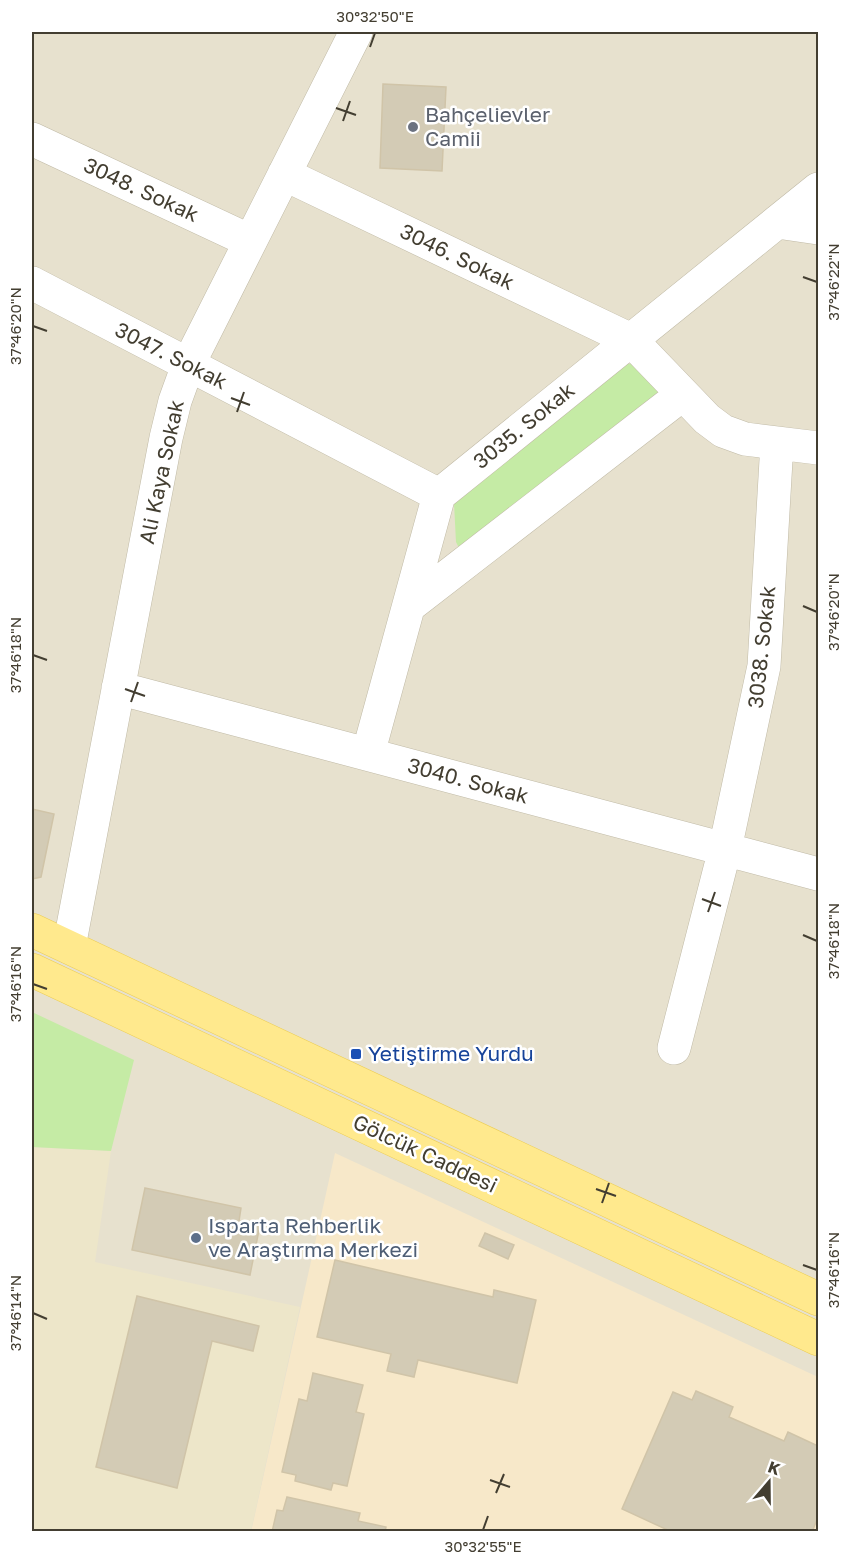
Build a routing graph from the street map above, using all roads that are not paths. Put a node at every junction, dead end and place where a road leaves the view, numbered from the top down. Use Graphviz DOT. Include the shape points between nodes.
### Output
graph roads {
  1 [pos="350,33"];
  2 [pos="32,140"];
  3 [pos="284,174"];
  4 [pos="819,189"];
  5 [pos="777,222"];
  6 [pos="819,228"];
  7 [pos="250,241"];
  8 [pos="32,283"];
  9 [pos="631,340"];
  10 [pos="188,365"];
  11 [pos="683,394"];
  12 [pos="777,443"];
  13 [pos="819,448"];
  14 [pos="439,495"];
  15 [pos="409,606"];
  16 [pos="118,688"];
  17 [pos="368,754"];
  18 [pos="725,849"];
  19 [pos="819,874"];
  20 [pos="32,930"];
  21 [pos="69,947"];
  22 [pos="32,970"];
  23 [pos="674,1048"];
  24 [pos="819,1299"];
  25 [pos="819,1339"];
  1 -- 3 [label="street, Ali Kaya Sokak"];
  2 -- 7 [label="street, 3048. Sokak"];
  3 -- 7 [label="street, Ali Kaya Sokak"];
  3 -- 9 [label="street, 3046. Sokak"];
  4 -- 5 [label="street, 3035. Sokak"];
  5 -- 6 [label="street"];
  5 -- 9 [label="street, 3035. Sokak"];
  7 -- 10 [label="street, Ali Kaya Sokak"];
  8 -- 10 [label="street, 3047. Sokak"];
  9 -- 11 [label="street"];
  9 -- 14 [label="street, 3035. Sokak"];
  10 -- 14 [label="street, 3047. Sokak"];
  10 -- 16 [label="street, Ali Kaya Sokak" via="166,438"];
  11 -- 12 [label="street" via="723,431 745,439"];
  11 -- 15 [label="street"];
  12 -- 13 [label="street"];
  12 -- 18 [label="street, 3038. Sokak" via="764,666"];
  14 -- 15 [label="street"];
  15 -- 17 [label="street"];
  16 -- 17 [label="street, 3040. Sokak"];
  16 -- 21 [label="street, Ali Kaya Sokak"];
  17 -- 18 [label="street, 3040. Sokak"];
  18 -- 19 [label="street, 3040. Sokak"];
  18 -- 23 [label="street, 3038. Sokak"];
  20 -- 21 [label="main road, Gölcük Caddesi"];
  21 -- 24 [label="main road, Gölcük Caddesi"];
  22 -- 25 [label="main road, Gölcük Caddesi"];
}
